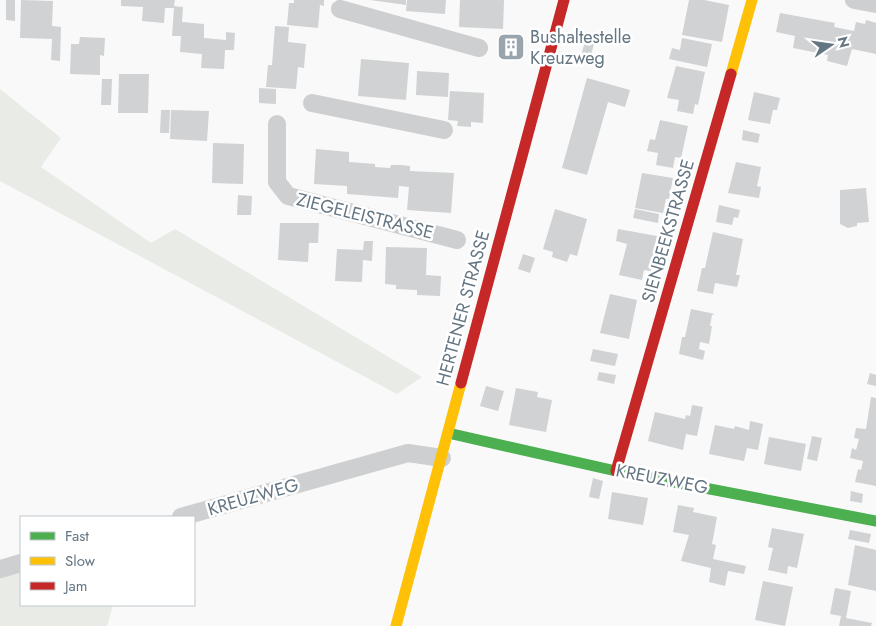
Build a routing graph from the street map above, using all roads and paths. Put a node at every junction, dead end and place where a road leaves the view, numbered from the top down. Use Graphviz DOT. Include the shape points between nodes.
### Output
graph roads {
  1 [pos="564,0"];
  2 [pos="752,0"];
  3 [pos="854,0"];
  4 [pos="876,4"];
  5 [pos="340,9"];
  6 [pos="480,48"];
  7 [pos="312,103"];
  8 [pos="277,124"];
  9 [pos="444,130"];
  10 [pos="457,240"];
  11 [pos="448,433"];
  12 [pos="442,458"];
  13 [pos="616,471"];
  14 [pos="185,516"];
  15 [pos="876,521"];
  16 [pos="20,562"];
  17 [pos="0,568"];
  18 [pos="396,626"];
  1 -- 11 [label="street, HERTENER STRASSE"];
  2 -- 13 [label="street, SIENBEEKSTRASSE"];
  3 -- 4 [label="street"];
  5 -- 6 [label="street"];
  7 -- 9 [label="street"];
  8 -- 10 [label="street, ZIEGELEISTRASSE" via="277,182 288,196"];
  11 -- 12 [label="street, HERTENER STRASSE"];
  11 -- 13 [label="street, KREUZWEG"];
  12 -- 14 [label="street, KREUZWEG" via="408,453"];
  12 -- 18 [label="street, HERTENER STRASSE"];
  13 -- 15 [label="street, KREUZWEG"];
  16 -- 17 [label="street"];
}
